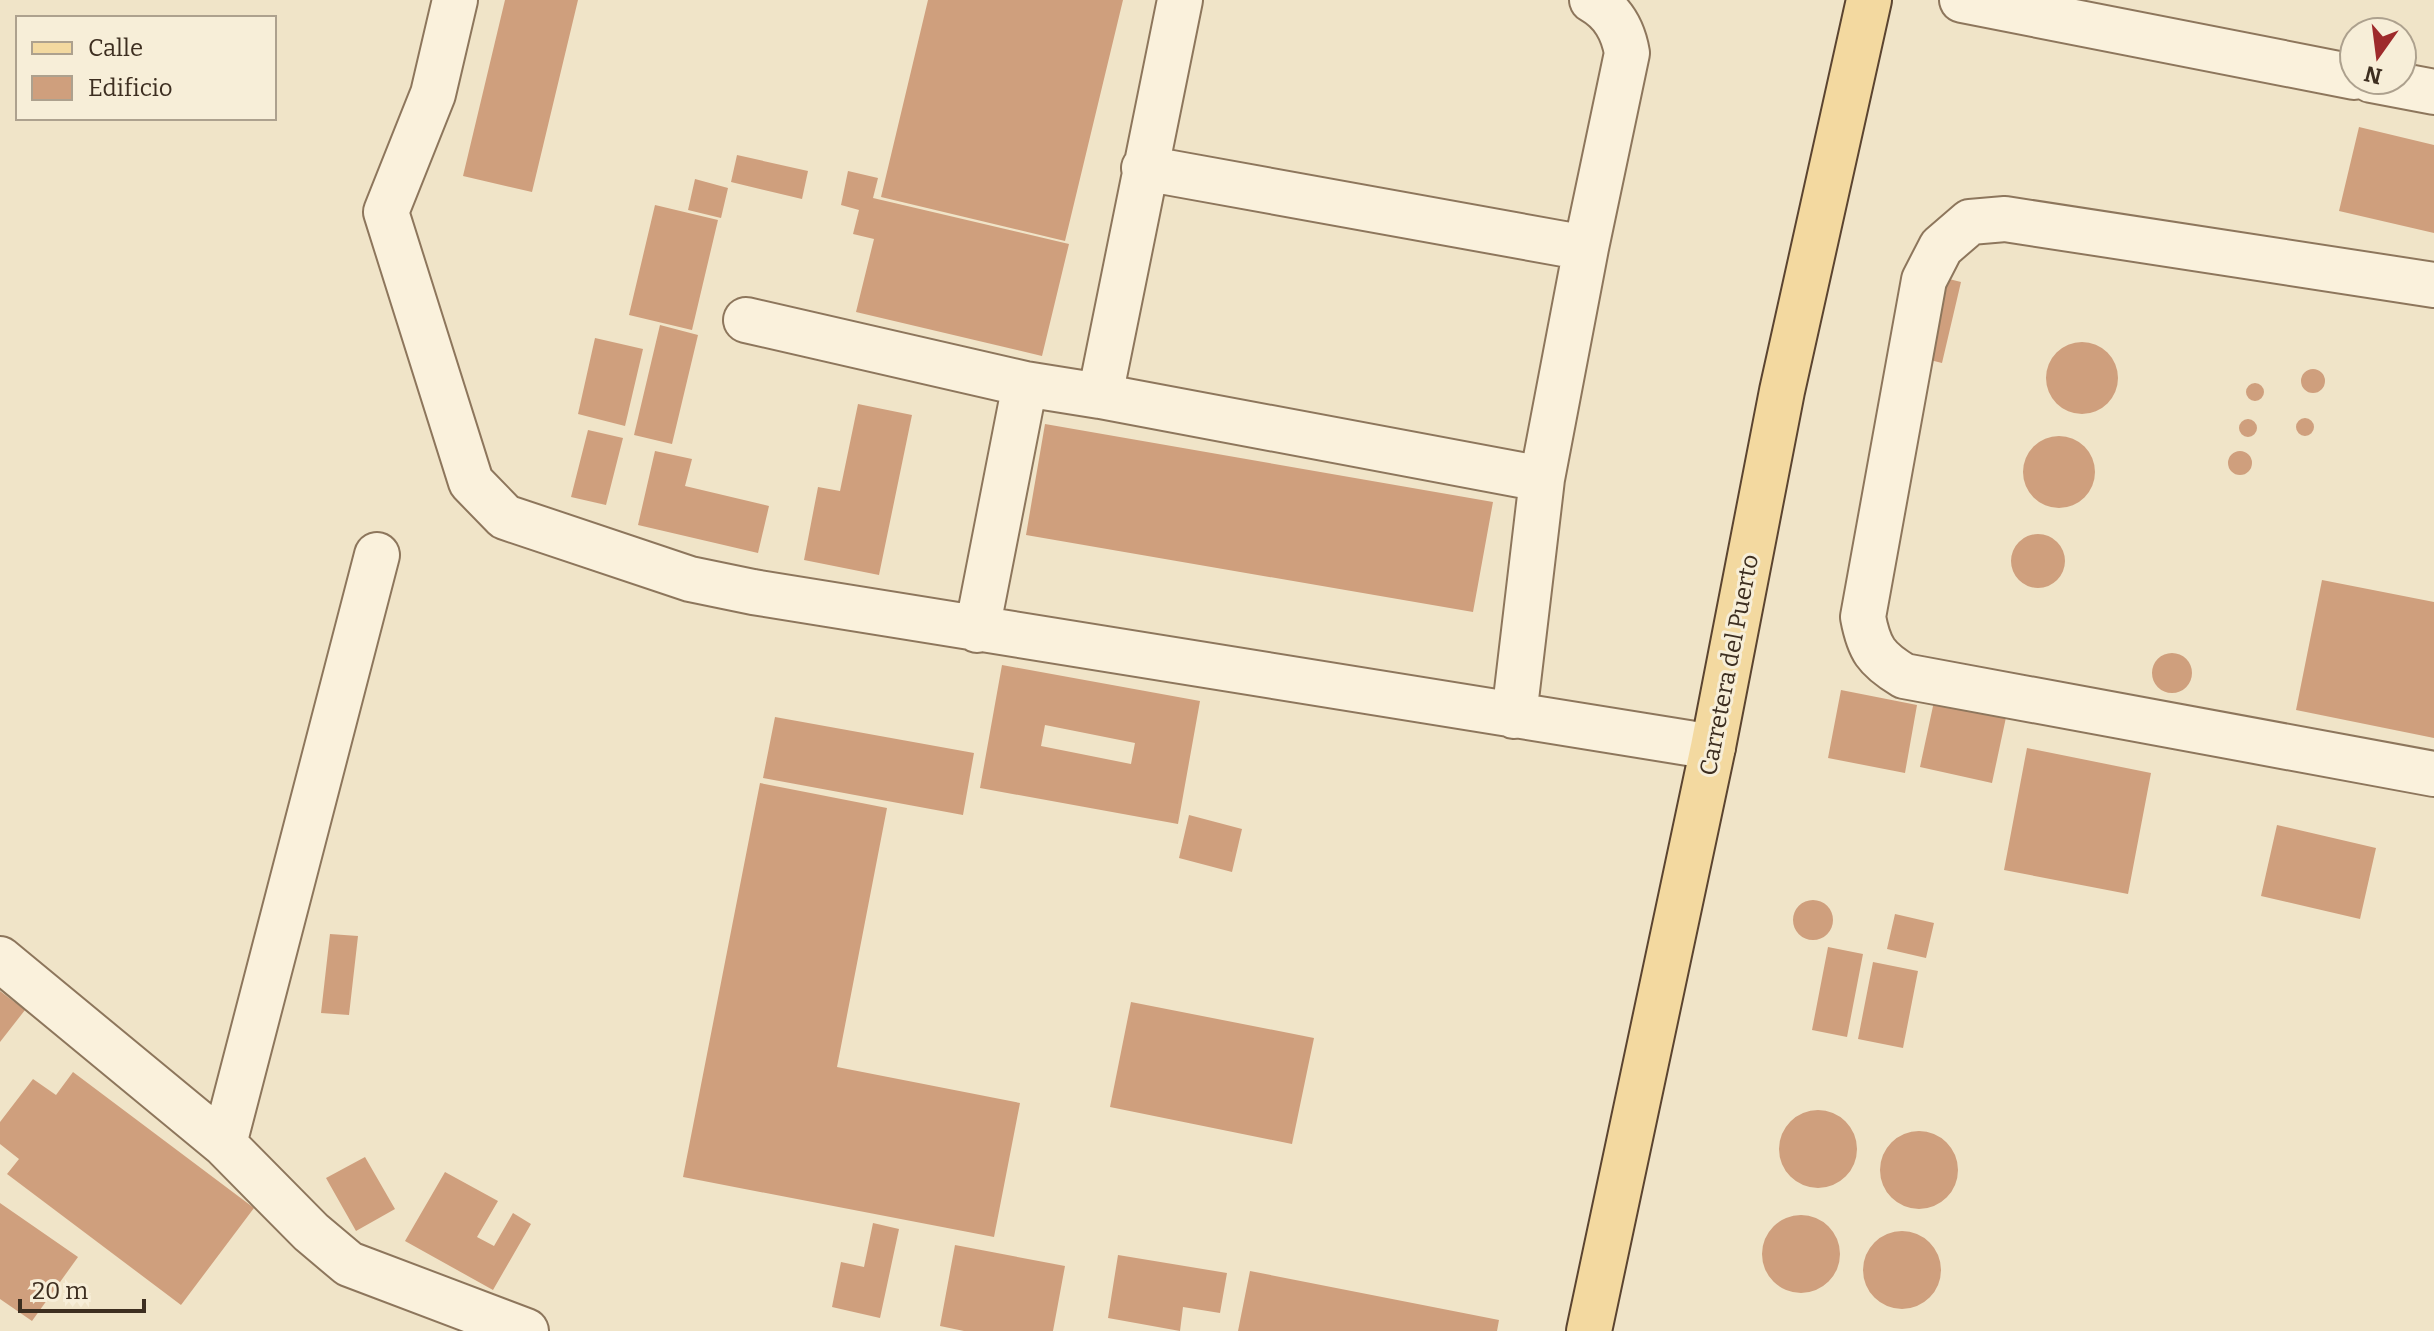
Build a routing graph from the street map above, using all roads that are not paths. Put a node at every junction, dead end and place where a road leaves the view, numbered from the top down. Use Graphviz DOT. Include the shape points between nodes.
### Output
graph roads {
  1 [pos="455,0"];
  2 [pos="1180,0"];
  3 [pos="1592,0"];
  4 [pos="1869,0"];
  5 [pos="1962,0"];
  6 [pos="2338,74"];
  7 [pos="1144,168"];
  8 [pos="1586,248"];
  9 [pos="2434,285"];
  10 [pos="746,320"];
  11 [pos="1025,384"];
  12 [pos="1100,396"];
  13 [pos="1542,479"];
  14 [pos="377,555"];
  15 [pos="977,630"];
  16 [pos="1514,716"];
  17 [pos="1713,747"];
  18 [pos="2434,774"];
  19 [pos="0,959"];
  20 [pos="224,1144"];
  21 [pos="526,1331"];
  22 [pos="1589,1331"];
  1 -- 15 [label="lane" via="433,94 386,212 471,482 505,517 690,579"];
  2 -- 7 [label="lane"];
  3 -- 8 [label="lane" via="1624,34 1627,53"];
  4 -- 17 [label="main road, Carretera del Puerto" via="1782,391"];
  5 -- 6 [label="lane"];
  7 -- 8 [label="lane"];
  7 -- 12 [label="lane"];
  8 -- 13 [label="lane"];
  9 -- 18 [label="lane" via="2005,219 1970,222 1941,247 1924,280 1863,617 1868,643 1883,663 1904,676"];
  10 -- 11 [label="lane"];
  11 -- 12 [label="lane"];
  11 -- 15 [label="lane"];
  12 -- 13 [label="lane"];
  13 -- 16 [label="lane"];
  14 -- 20 [label="lane"];
  15 -- 16 [label="lane"];
  16 -- 17 [label="lane"];
  17 -- 22 [label="main road, Carretera del Puerto"];
  19 -- 20 [label="lane"];
  20 -- 21 [label="lane" via="349,1264"];
}
